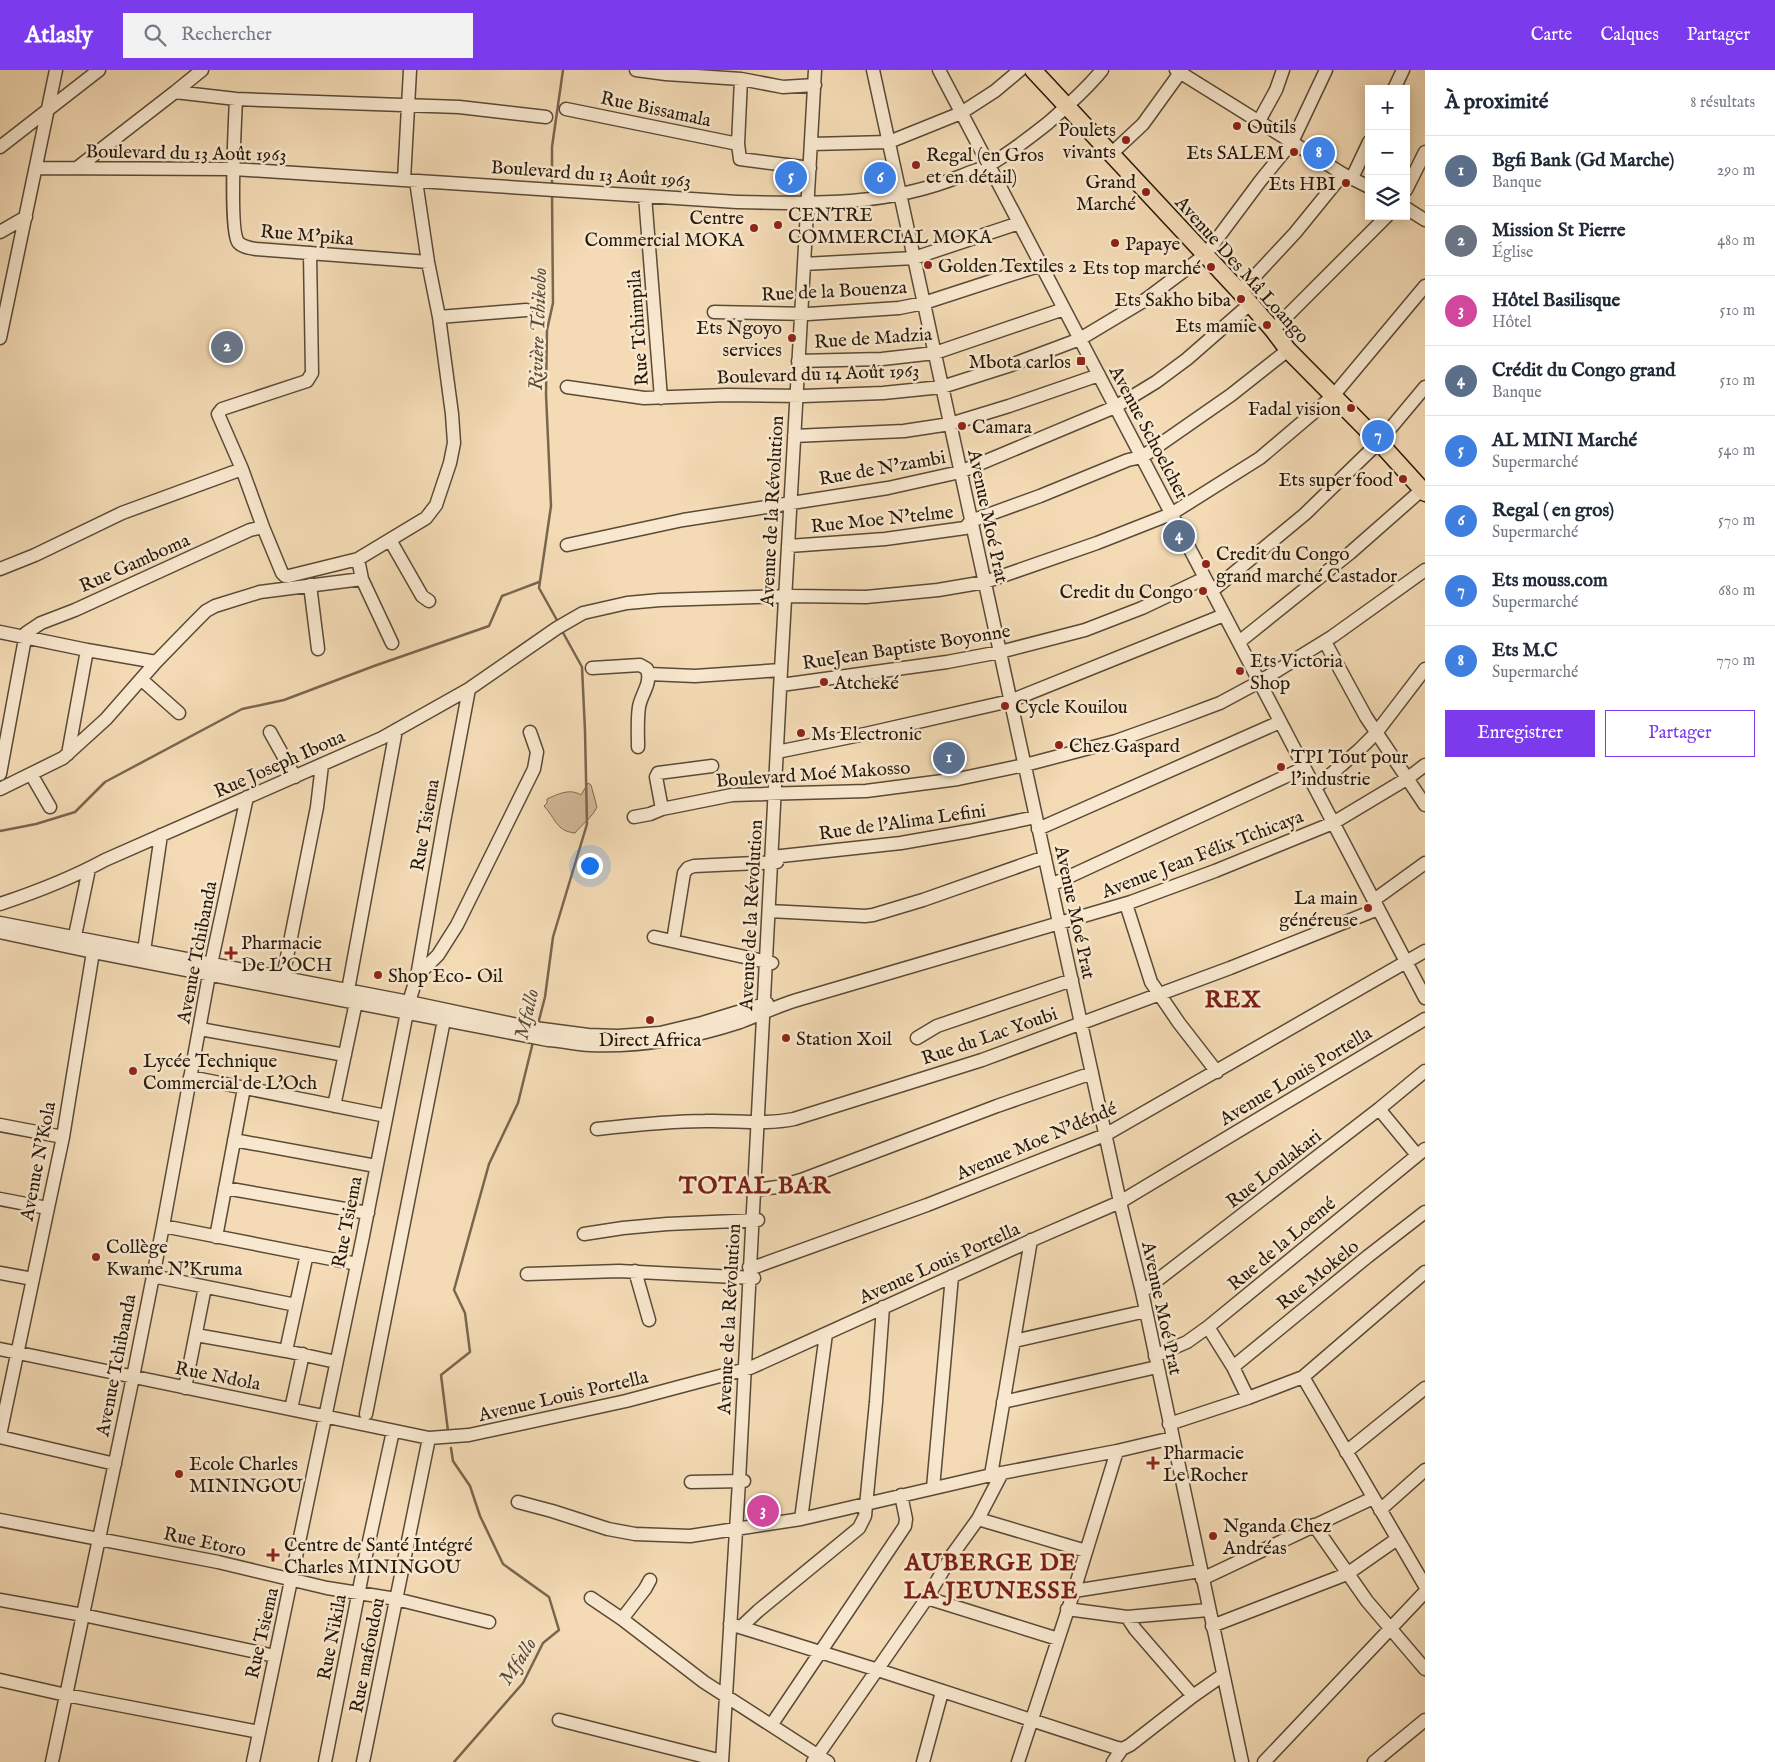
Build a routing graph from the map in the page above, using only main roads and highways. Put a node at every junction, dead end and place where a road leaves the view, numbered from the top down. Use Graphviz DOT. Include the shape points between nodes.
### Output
graph roads {
  1 [pos="1033,70"];
  2 [pos="1424,490"];
  1 -- 2 [label="main road, Avenue Des Mâ Loango" via="1245,298 1288,350"];
}
